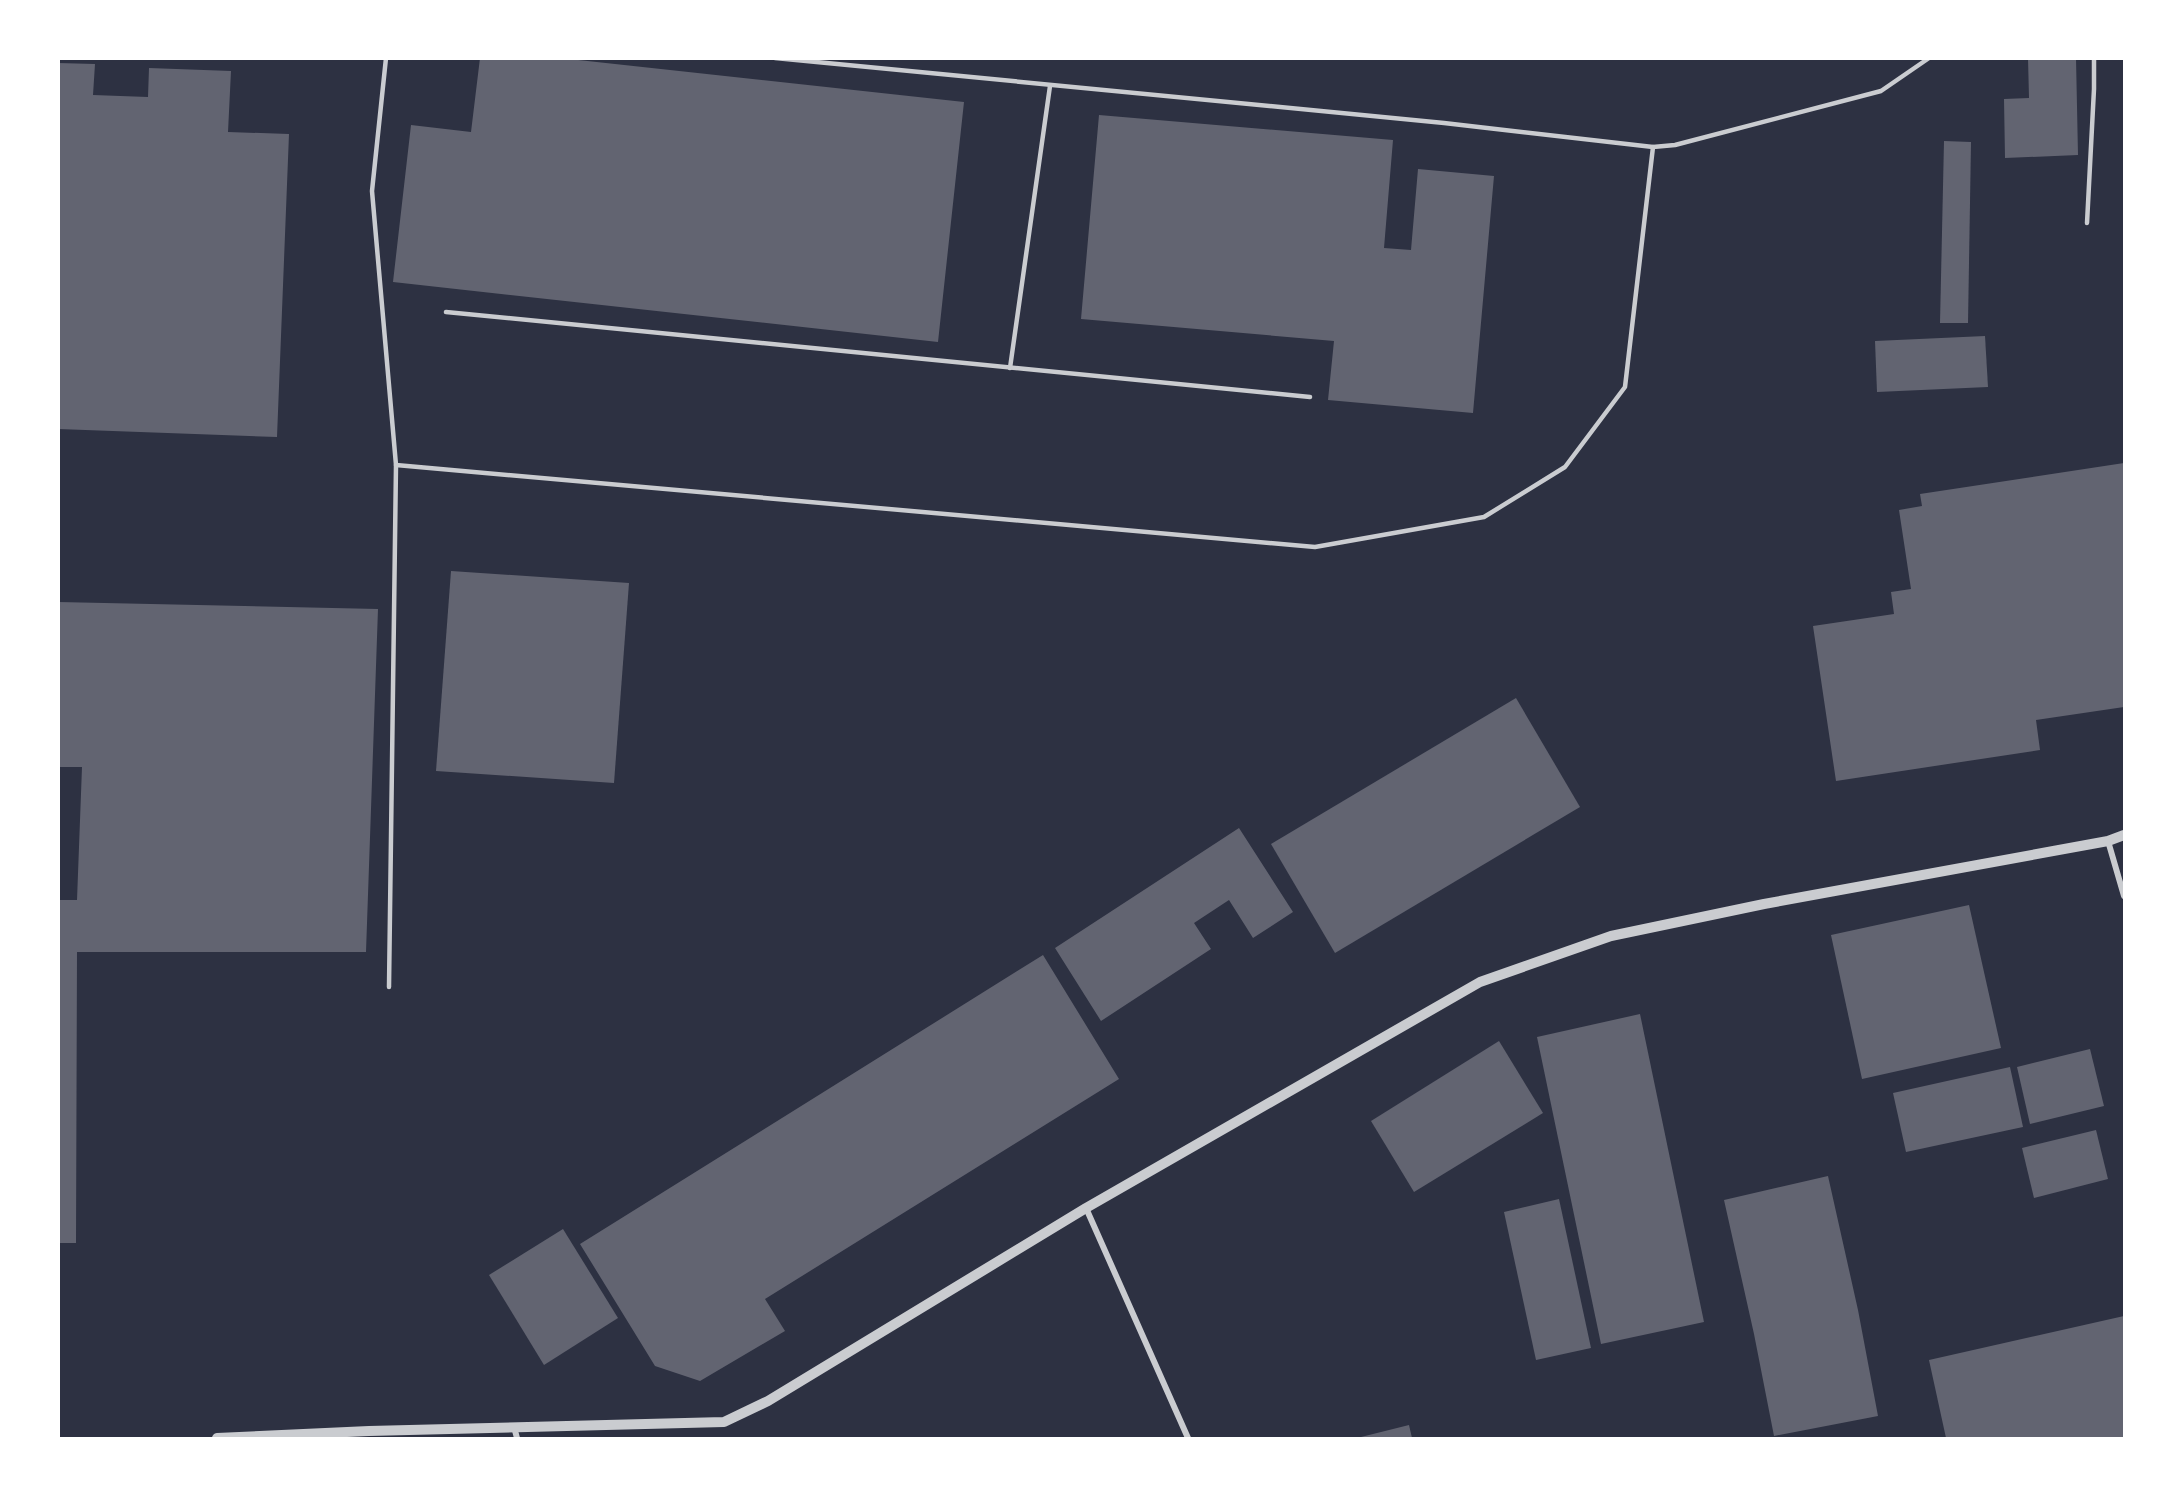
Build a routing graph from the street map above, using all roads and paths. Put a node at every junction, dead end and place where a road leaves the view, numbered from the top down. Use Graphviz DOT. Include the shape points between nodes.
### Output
graph roads {
  1 [pos="386,58"];
  2 [pos="775,58"];
  3 [pos="1929,58"];
  4 [pos="2094,58"];
  5 [pos="1050,86"];
  6 [pos="1653,147"];
  7 [pos="2087,223"];
  8 [pos="446,312"];
  9 [pos="1010,368"];
  10 [pos="1310,398"];
  11 [pos="396,465"];
  12 [pos="2124,835"];
  13 [pos="2108,841"];
  14 [pos="2124,896"];
  15 [pos="388,987"];
  16 [pos="1086,1208"];
  17 [pos="515,1433"];
  18 [pos="217,1438"];
  19 [pos="1188,1438"];
  1 -- 11 [label="lane" via="372,191"];
  2 -- 5 [label="lane"];
  3 -- 6 [label="lane" via="1881,91 1675,146"];
  4 -- 7 [label="lane"];
  5 -- 6 [label="lane"];
  5 -- 9 [label="lane"];
  6 -- 11 [label="lane" via="1625,387 1565,467 1484,517 1315,547"];
  8 -- 9 [label="lane"];
  9 -- 10 [label="lane"];
  11 -- 15 [label="lane"];
  12 -- 13 [label="street"];
  13 -- 14 [label="street"];
  13 -- 16 [label="street" via="1611,936 1480,982"];
  16 -- 17 [label="street" via="768,1401 724,1422"];
  16 -- 19 [label="street"];
  17 -- 18 [label="street" via="369,1431"];
}
